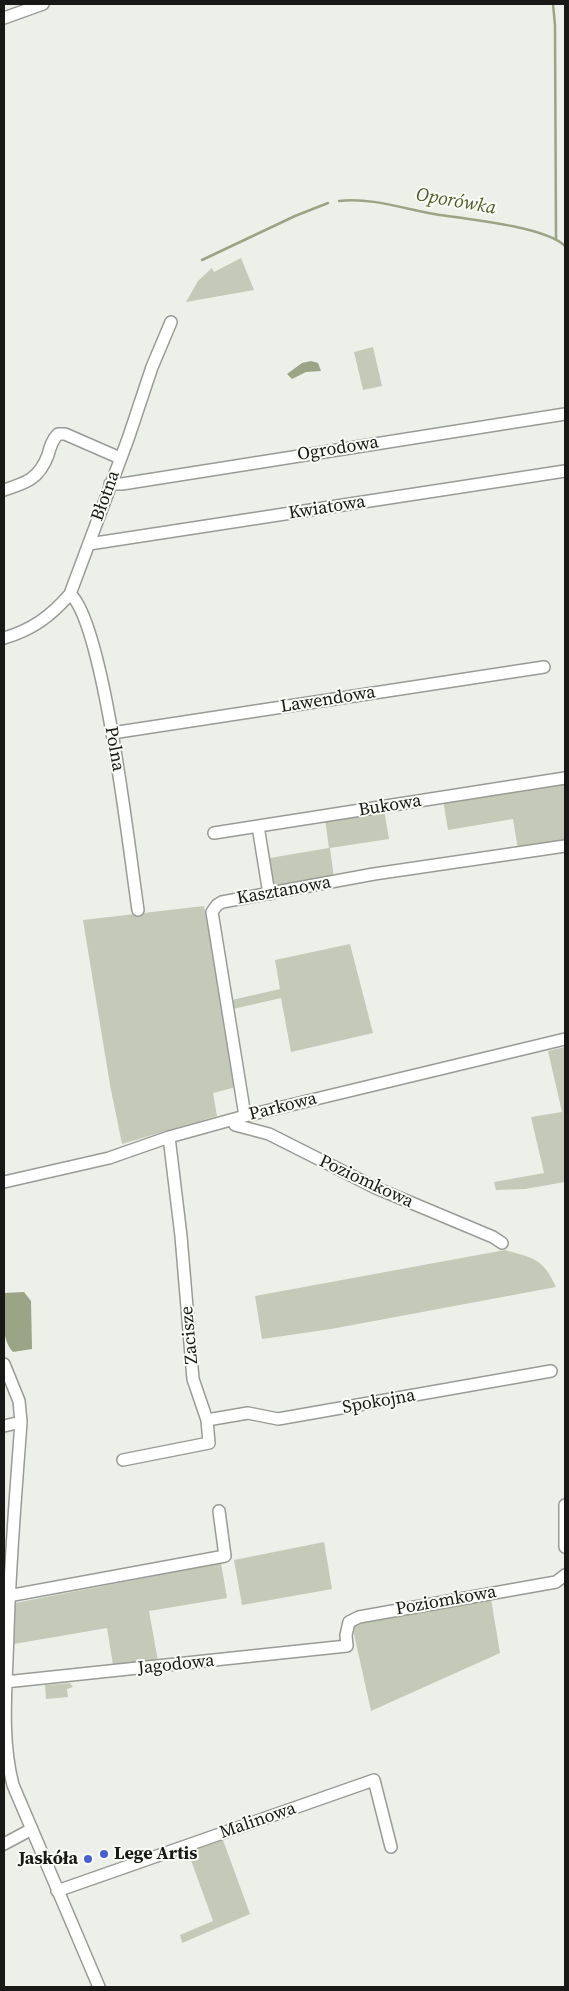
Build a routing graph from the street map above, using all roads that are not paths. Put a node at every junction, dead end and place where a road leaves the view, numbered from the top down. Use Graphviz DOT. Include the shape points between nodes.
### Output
graph roads {
  1 [pos="43,4"];
  2 [pos="4,18"];
  3 [pos="171,322"];
  4 [pos="565,414"];
  5 [pos="120,458"];
  6 [pos="565,471"];
  7 [pos="110,484"];
  8 [pos="4,490"];
  9 [pos="89,544"];
  10 [pos="70,594"];
  11 [pos="4,638"];
  12 [pos="544,667"];
  13 [pos="112,733"];
  14 [pos="565,778"];
  15 [pos="258,826"];
  16 [pos="214,833"];
  17 [pos="565,846"];
  18 [pos="269,894"];
  19 [pos="138,910"];
  20 [pos="565,1039"];
  21 [pos="245,1116"];
  22 [pos="233,1120"];
  23 [pos="169,1137"];
  24 [pos="4,1182"];
  25 [pos="502,1243"];
  26 [pos="4,1364"];
  27 [pos="551,1371"];
  28 [pos="207,1420"];
  29 [pos="21,1422"];
  30 [pos="4,1426"];
  31 [pos="123,1460"];
  32 [pos="565,1505"];
  33 [pos="219,1511"];
  34 [pos="565,1547"];
  35 [pos="565,1576"];
  36 [pos="8,1596"];
  37 [pos="347,1646"];
  38 [pos="6,1682"];
  39 [pos="32,1829"];
  40 [pos="4,1844"];
  41 [pos="391,1847"];
  42 [pos="57,1891"];
  43 [pos="99,1987"];
  1 -- 2 [label="street"];
  3 -- 5 [label="street, Błotna"];
  4 -- 7 [label="street, Ogrodowa"];
  5 -- 7 [label="street, Błotna"];
  5 -- 8 [label="street" via="65,434 58,434 34,478"];
  6 -- 9 [label="street, Kwiatowa"];
  7 -- 9 [label="street, Błotna"];
  9 -- 10 [label="street, Błotna"];
  10 -- 11 [label="street, Błotna" via="53,614 39,624"];
  10 -- 13 [label="street, Polna" via="77,600 88,628"];
  12 -- 13 [label="street, Lawendowa"];
  13 -- 19 [label="street, Polna"];
  14 -- 15 [label="street, Bukowa"];
  15 -- 16 [label="street, Bukowa"];
  15 -- 18 [label="street"];
  17 -- 18 [label="street, Kasztanowa" via="374,874"];
  18 -- 21 [label="street, Kasztanowa" via="222,902 212,912"];
  20 -- 21 [label="street, Parkowa"];
  21 -- 22 [label="street, Parkowa"];
  22 -- 23 [label="street, Parkowa"];
  22 -- 25 [label="street, Poziomkowa" via="235,1124 269,1134 376,1188"];
  23 -- 24 [label="street, Parkowa" via="109,1158"];
  23 -- 28 [label="street, Zacisze" via="194,1379"];
  26 -- 29 [label="street" via="19,1401"];
  27 -- 28 [label="street, Spokojna" via="278,1419 248,1413"];
  28 -- 31 [label="street, Zacisze" via="209,1443"];
  29 -- 30 [label="street"];
  29 -- 36 [label="street"];
  32 -- 34 [label="street"];
  33 -- 36 [label="street" via="225,1556"];
  35 -- 37 [label="street, Poziomkowa" via="556,1582 359,1616 349,1622"];
  36 -- 38 [label="street"];
  37 -- 38 [label="street, Jagodowa"];
  38 -- 39 [label="street" via="5,1754 13,1785"];
  39 -- 40 [label="street"];
  39 -- 42 [label="street"];
  41 -- 42 [label="street, Malinowa" via="374,1780"];
  42 -- 43 [label="street"];
}
